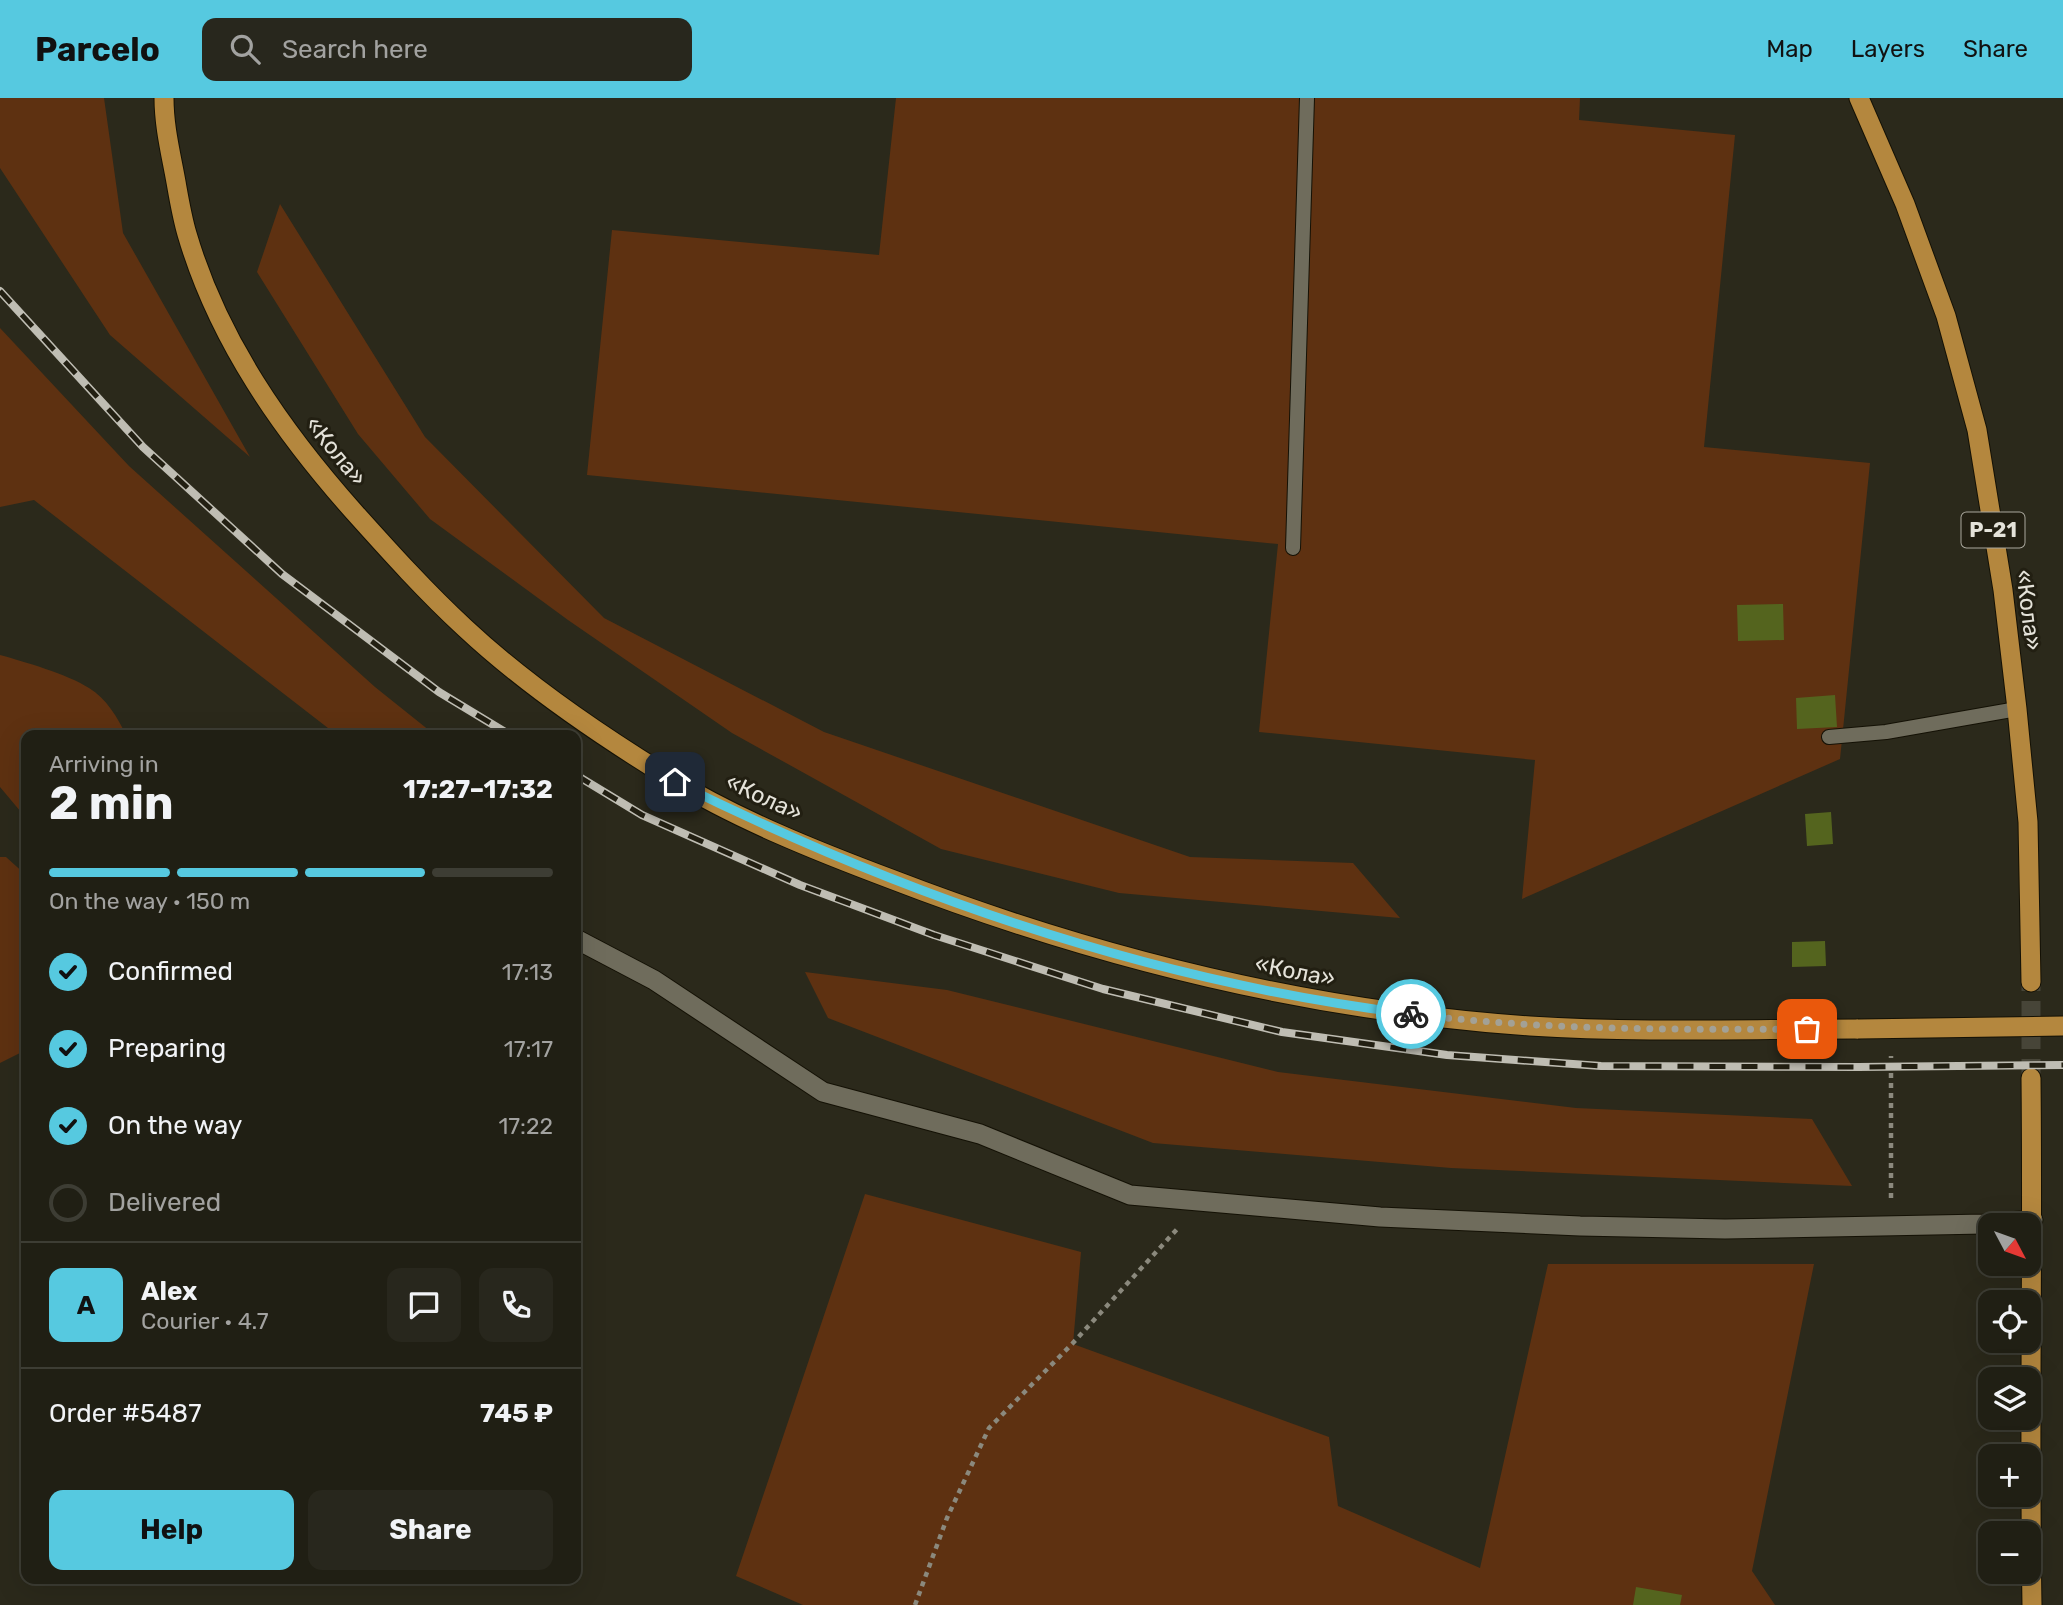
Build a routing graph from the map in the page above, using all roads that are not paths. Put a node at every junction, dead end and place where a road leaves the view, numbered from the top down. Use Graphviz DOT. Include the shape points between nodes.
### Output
graph roads {
  1 [pos="164,98"];
  2 [pos="1307,98"];
  3 [pos="1859,98"];
  4 [pos="1293,548"];
  5 [pos="2017,709"];
  6 [pos="1829,737"];
  7 [pos="581,942"];
  8 [pos="2031,982"];
  9 [pos="2063,1026"];
  10 [pos="2031,1078"];
  11 [pos="2033,1213"];
  12 [pos="1978,1224"];
  13 [pos="2032,1276"];
  14 [pos="2032,1605"];
  1 -- 9 [label="highway, «Кола», bridge" via="164,122 186,232 218,318 266,402 319,473 466,629 539,689 675,782 810,846 968,909 1219,982 1332,1004 1531,1026 1653,1030"];
  2 -- 4 [label="lane"];
  3 -- 5 [label="highway, «Кола» / Р-21" via="1946,316 1976,430"];
  5 -- 6 [label="lane" via="1886,733"];
  5 -- 8 [label="highway, «Кола» / Р-21" via="2028,822"];
  7 -- 12 [label="street" via="654,981 823,1092 980,1134 1130,1195 1380,1217 1646,1228"];
  10 -- 11 [label="highway"];
  13 -- 14 [label="highway"];
}
